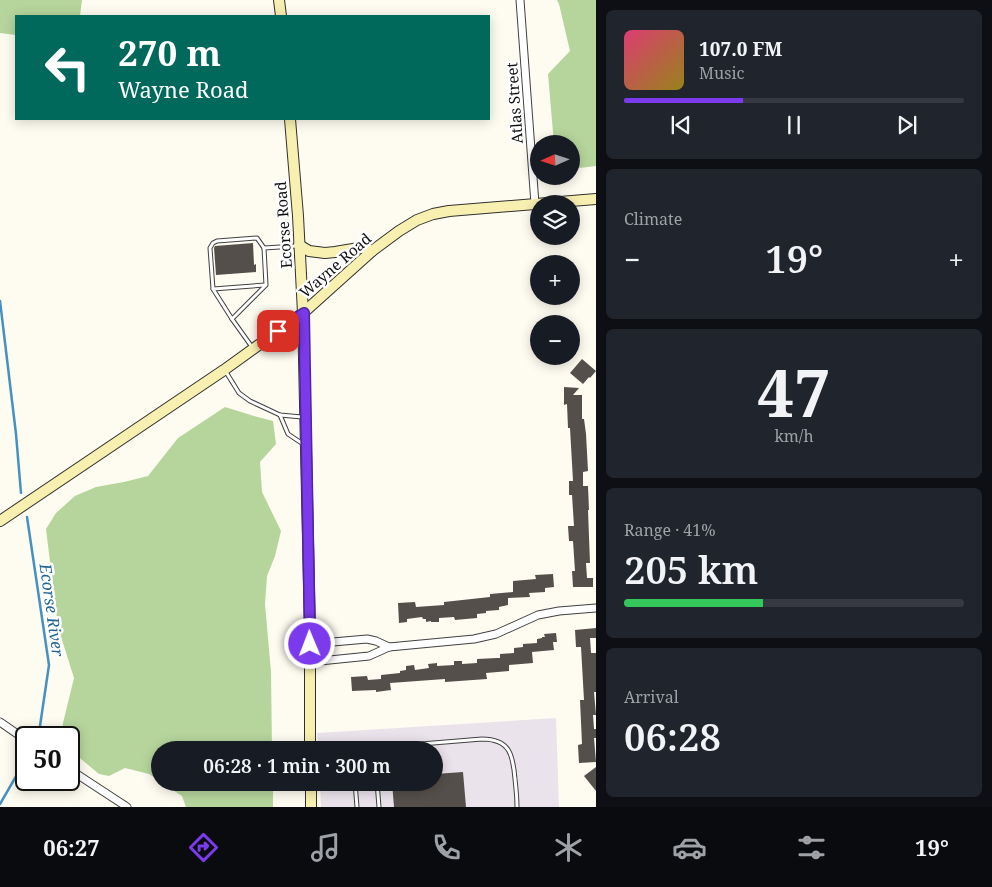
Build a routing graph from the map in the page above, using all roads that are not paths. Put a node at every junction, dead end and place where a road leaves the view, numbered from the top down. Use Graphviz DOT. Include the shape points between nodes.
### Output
graph roads {
  1 [pos="279,0"];
  2 [pos="520,0"];
  3 [pos="281,15"];
  4 [pos="290,120"];
  5 [pos="534,195"];
  6 [pos="596,199"];
  7 [pos="580,200"];
  8 [pos="530,204"];
  9 [pos="299,245"];
  10 [pos="264,248"];
  11 [pos="372,251"];
  12 [pos="266,285"];
  13 [pos="213,289"];
  14 [pos="304,313"];
  15 [pos="232,319"];
  16 [pos="253,349"];
  17 [pos="224,370"];
  18 [pos="280,415"];
  19 [pos="306,418"];
  20 [pos="306,445"];
  21 [pos="0,521"];
  22 [pos="596,608"];
  23 [pos="310,644"];
  24 [pos="389,646"];
  25 [pos="310,662"];
  26 [pos="0,722"];
  27 [pos="15,732"];
  28 [pos="310,741"];
  29 [pos="443,743"];
  30 [pos="80,776"];
  31 [pos="311,791"];
  32 [pos="356,791"];
  33 [pos="378,791"];
  34 [pos="127,807"];
  35 [pos="311,807"];
  36 [pos="357,807"];
  37 [pos="379,807"];
  38 [pos="518,807"];
  1 -- 3 [label="main road"];
  2 -- 5 [label="street, Atlas Street"];
  4 -- 9 [label="main road, Ecorse Road"];
  6 -- 7 [label="main road, Wayne Road"];
  8 -- 11 [label="main road, Wayne Road" via="433,214 408,225"];
  9 -- 10 [label="lane"];
  9 -- 11 [label="main road" via="309,251 325,253 365,247"];
  9 -- 14 [label="main road, Ecorse Road"];
  10 -- 12 [label="lane"];
  10 -- 13 [label="lane" via="256,238 213,243 210,248"];
  11 -- 14 [label="main road, Wayne Road"];
  12 -- 13 [label="lane"];
  12 -- 15 [label="lane"];
  13 -- 15 [label="lane"];
  14 -- 16 [label="main road, Wayne Road"];
  14 -- 19 [label="main road, Ecorse Road"];
  15 -- 16 [label="lane"];
  16 -- 17 [label="main road, Wayne Road"];
  17 -- 18 [label="lane" via="238,393"];
  17 -- 21 [label="main road, Wayne Road"];
  18 -- 19 [label="lane"];
  18 -- 20 [label="lane" via="288,434"];
  19 -- 20 [label="main road, Ecorse Road"];
  20 -- 23 [label="main road, Ecorse Road"];
  22 -- 24 [label="street" via="538,615 496,634 474,639"];
  23 -- 24 [label="street" via="368,639"];
  23 -- 25 [label="main road, Ecorse Road"];
  24 -- 25 [label="street" via="369,656"];
  25 -- 28 [label="main road, Ecorse Road"];
  26 -- 27 [label="street"];
  29 -- 38 [label="lane" via="489,739 505,746 513,758"];
  30 -- 34 [label="street"];
  31 -- 35 [label="main road"];
  32 -- 36 [label="lane"];
  33 -- 37 [label="lane"];
}
